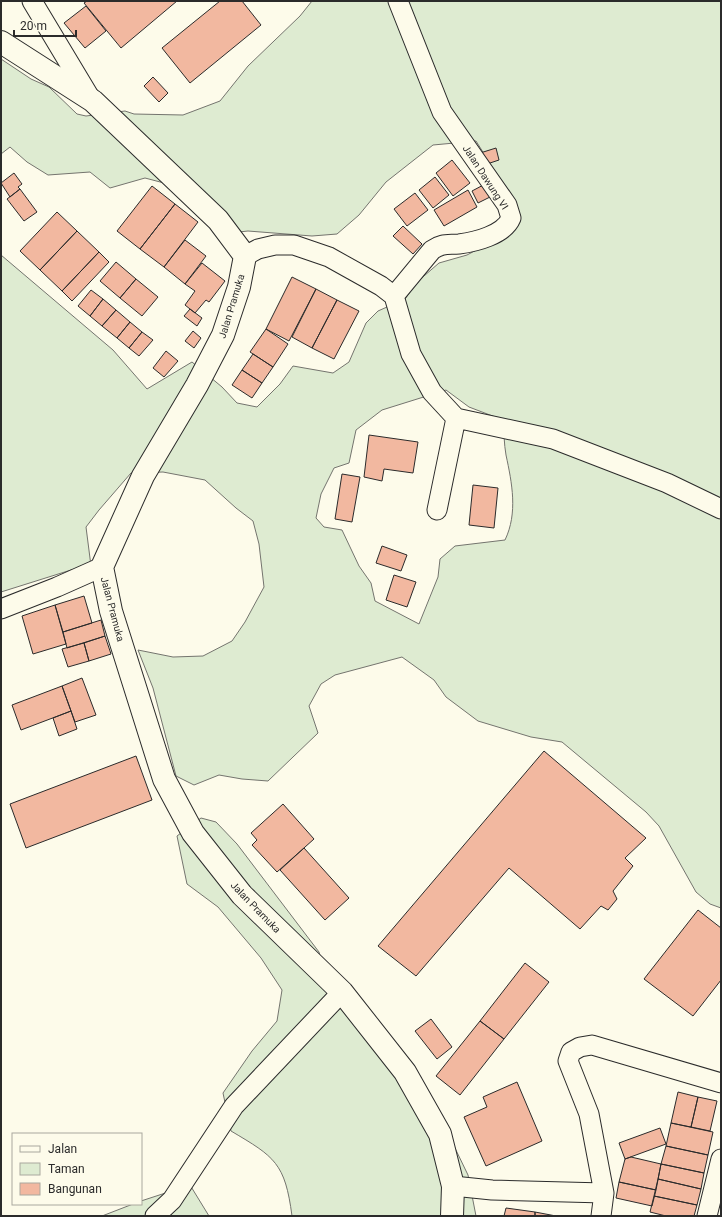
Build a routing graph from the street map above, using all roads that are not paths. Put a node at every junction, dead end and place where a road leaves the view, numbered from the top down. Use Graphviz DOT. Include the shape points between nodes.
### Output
graph roads {
  1 [pos="32,1"];
  2 [pos="398,1"];
  3 [pos="1,42"];
  4 [pos="93,101"];
  5 [pos="245,256"];
  6 [pos="394,296"];
  7 [pos="456,418"];
  8 [pos="721,509"];
  9 [pos="437,510"];
  10 [pos="102,567"];
  11 [pos="1,609"];
  12 [pos="342,992"];
  13 [pos="721,1083"];
  14 [pos="721,1159"];
  15 [pos="453,1186"];
  16 [pos="604,1193"];
  17 [pos="155,1216"];
  18 [pos="452,1216"];
  19 [pos="600,1216"];
  20 [pos="707,1216"];
  1 -- 4 [label="street"];
  2 -- 6 [label="street, Jalan Dawung VI" via="442,112 507,205 511,218 504,228 482,238 461,244 449,243 438,246"];
  3 -- 4 [label="main road"];
  4 -- 5 [label="main road" via="218,220"];
  5 -- 6 [label="street" via="258,249 275,245 294,245 329,257"];
  5 -- 10 [label="main road, Jalan Pramuka" via="239,287 224,335 143,476"];
  6 -- 7 [label="street" via="411,354 432,392"];
  7 -- 8 [label="street" via="553,439 667,483"];
  7 -- 9 [label="street"];
  10 -- 11 [label="street"];
  10 -- 12 [label="main road, Jalan Pramuka" via="111,611 164,779 193,834 242,895"];
  12 -- 15 [label="main road, Jalan Pramuka" via="405,1072 440,1134"];
  12 -- 17 [label="street" via="234,1106 172,1200"];
  13 -- 16 [label="street" via="592,1045 571,1052 568,1062 590,1114"];
  14 -- 20 [label="street"];
  15 -- 16 [label="street" via="492,1190"];
  15 -- 18 [label="main road, Jalan Pramuka"];
  16 -- 19 [label="street"];
}
